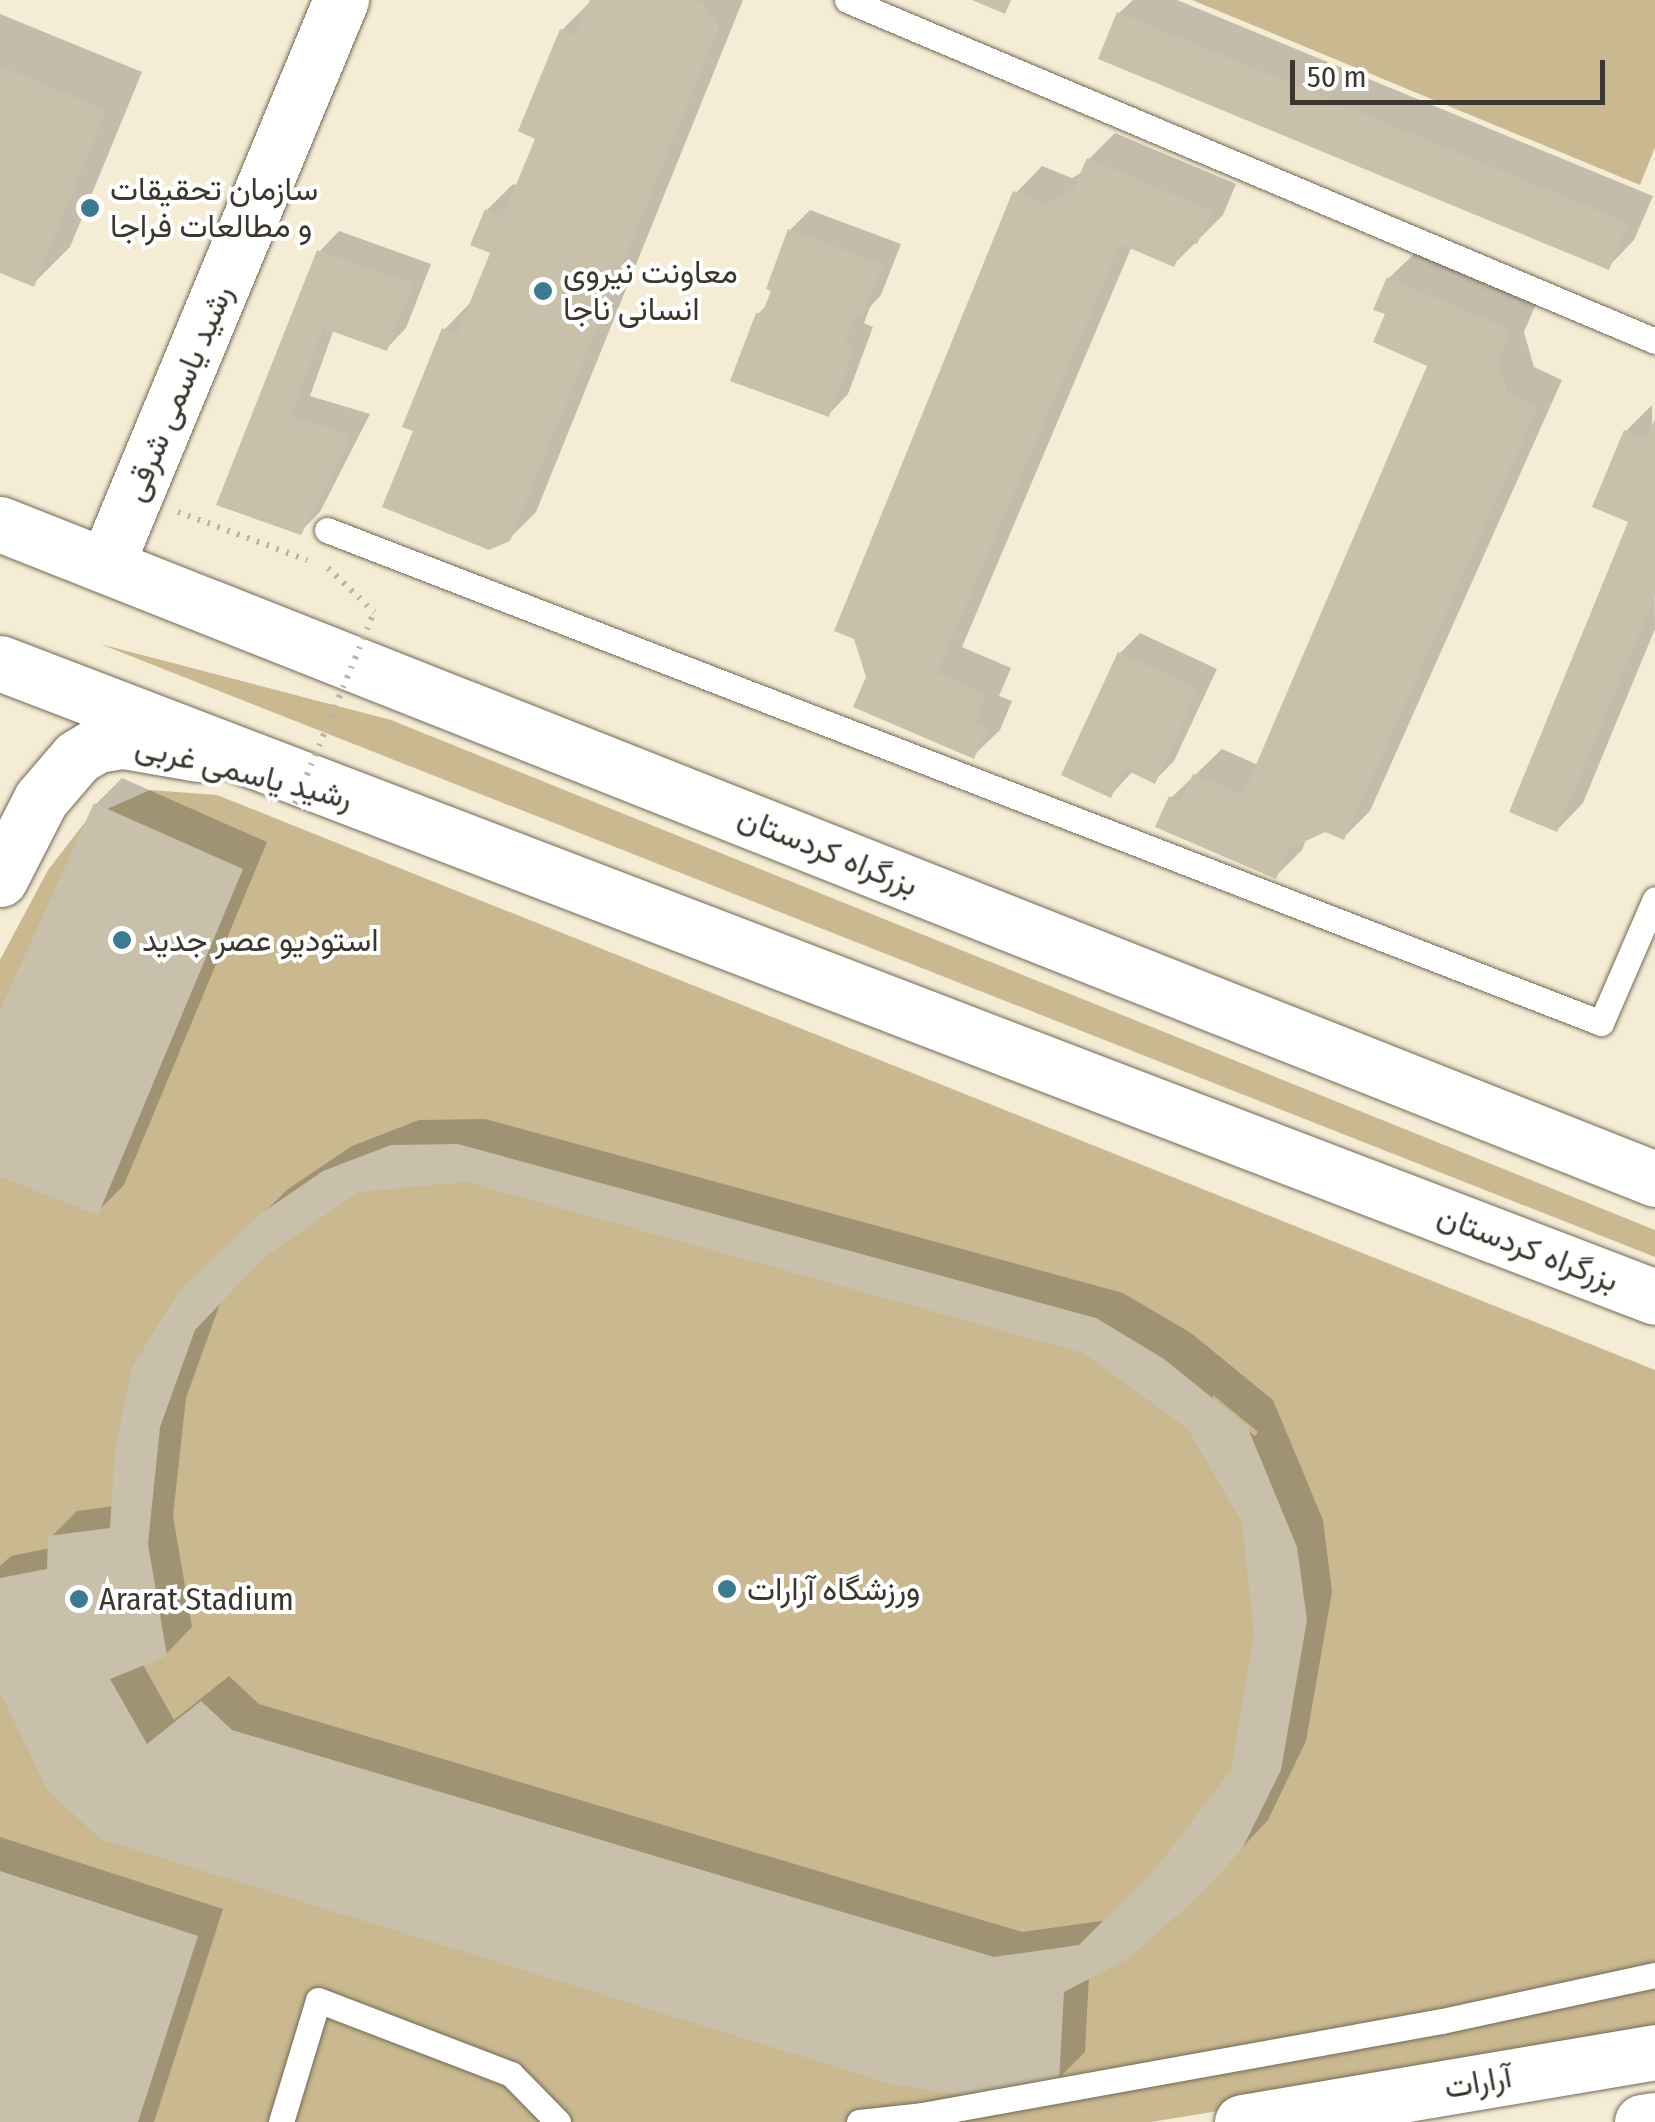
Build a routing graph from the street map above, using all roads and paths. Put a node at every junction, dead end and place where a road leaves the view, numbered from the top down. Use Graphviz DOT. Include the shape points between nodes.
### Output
graph roads {
  1 [pos="341,0"];
  2 [pos="848,0"];
  3 [pos="1655,341"];
  4 [pos="135,496"];
  5 [pos="0,524"];
  6 [pos="327,530"];
  7 [pos="106,565"];
  8 [pos="0,663"];
  9 [pos="295,804"];
  10 [pos="379,806"];
  11 [pos="0,879"];
  12 [pos="1655,899"];
  13 [pos="1655,1179"];
  14 [pos="1655,1297"];
  15 [pos="1655,1975"];
  16 [pos="1655,2052"];
  17 [pos="1655,2120"];
  18 [pos="281,2122"];
  19 [pos="558,2122"];
  20 [pos="859,2122"];
  21 [pos="1242,2122"];
  22 [pos="1642,2122"];
  1 -- 4 [label="main road, رشید یاسمی شرقی"];
  2 -- 3 [label="lane"];
  4 -- 7 [label="main road, رشید یاسمی شرقی"];
  4 -- 9 [label="path, bridge" via="328,568 374,612"];
  5 -- 7 [label="main road, بزرگراه کردستان"];
  6 -- 12 [label="lane" via="1601,1023"];
  7 -- 13 [label="main road, بزرگراه کردستان"];
  8 -- 10 [label="main road, بزرگراه کردستان"];
  10 -- 11 [label="main road, رشید یاسمی غربی" via="257,778 162,744 97,745 50,787"];
  10 -- 14 [label="main road, بزرگراه کردستان"];
  15 -- 20 [label="lane" via="1442,2021"];
  16 -- 21 [label="main road, آرارات"];
  17 -- 22 [label="main road"];
  18 -- 19 [label="lane" via="318,2000 511,2074"];
}
